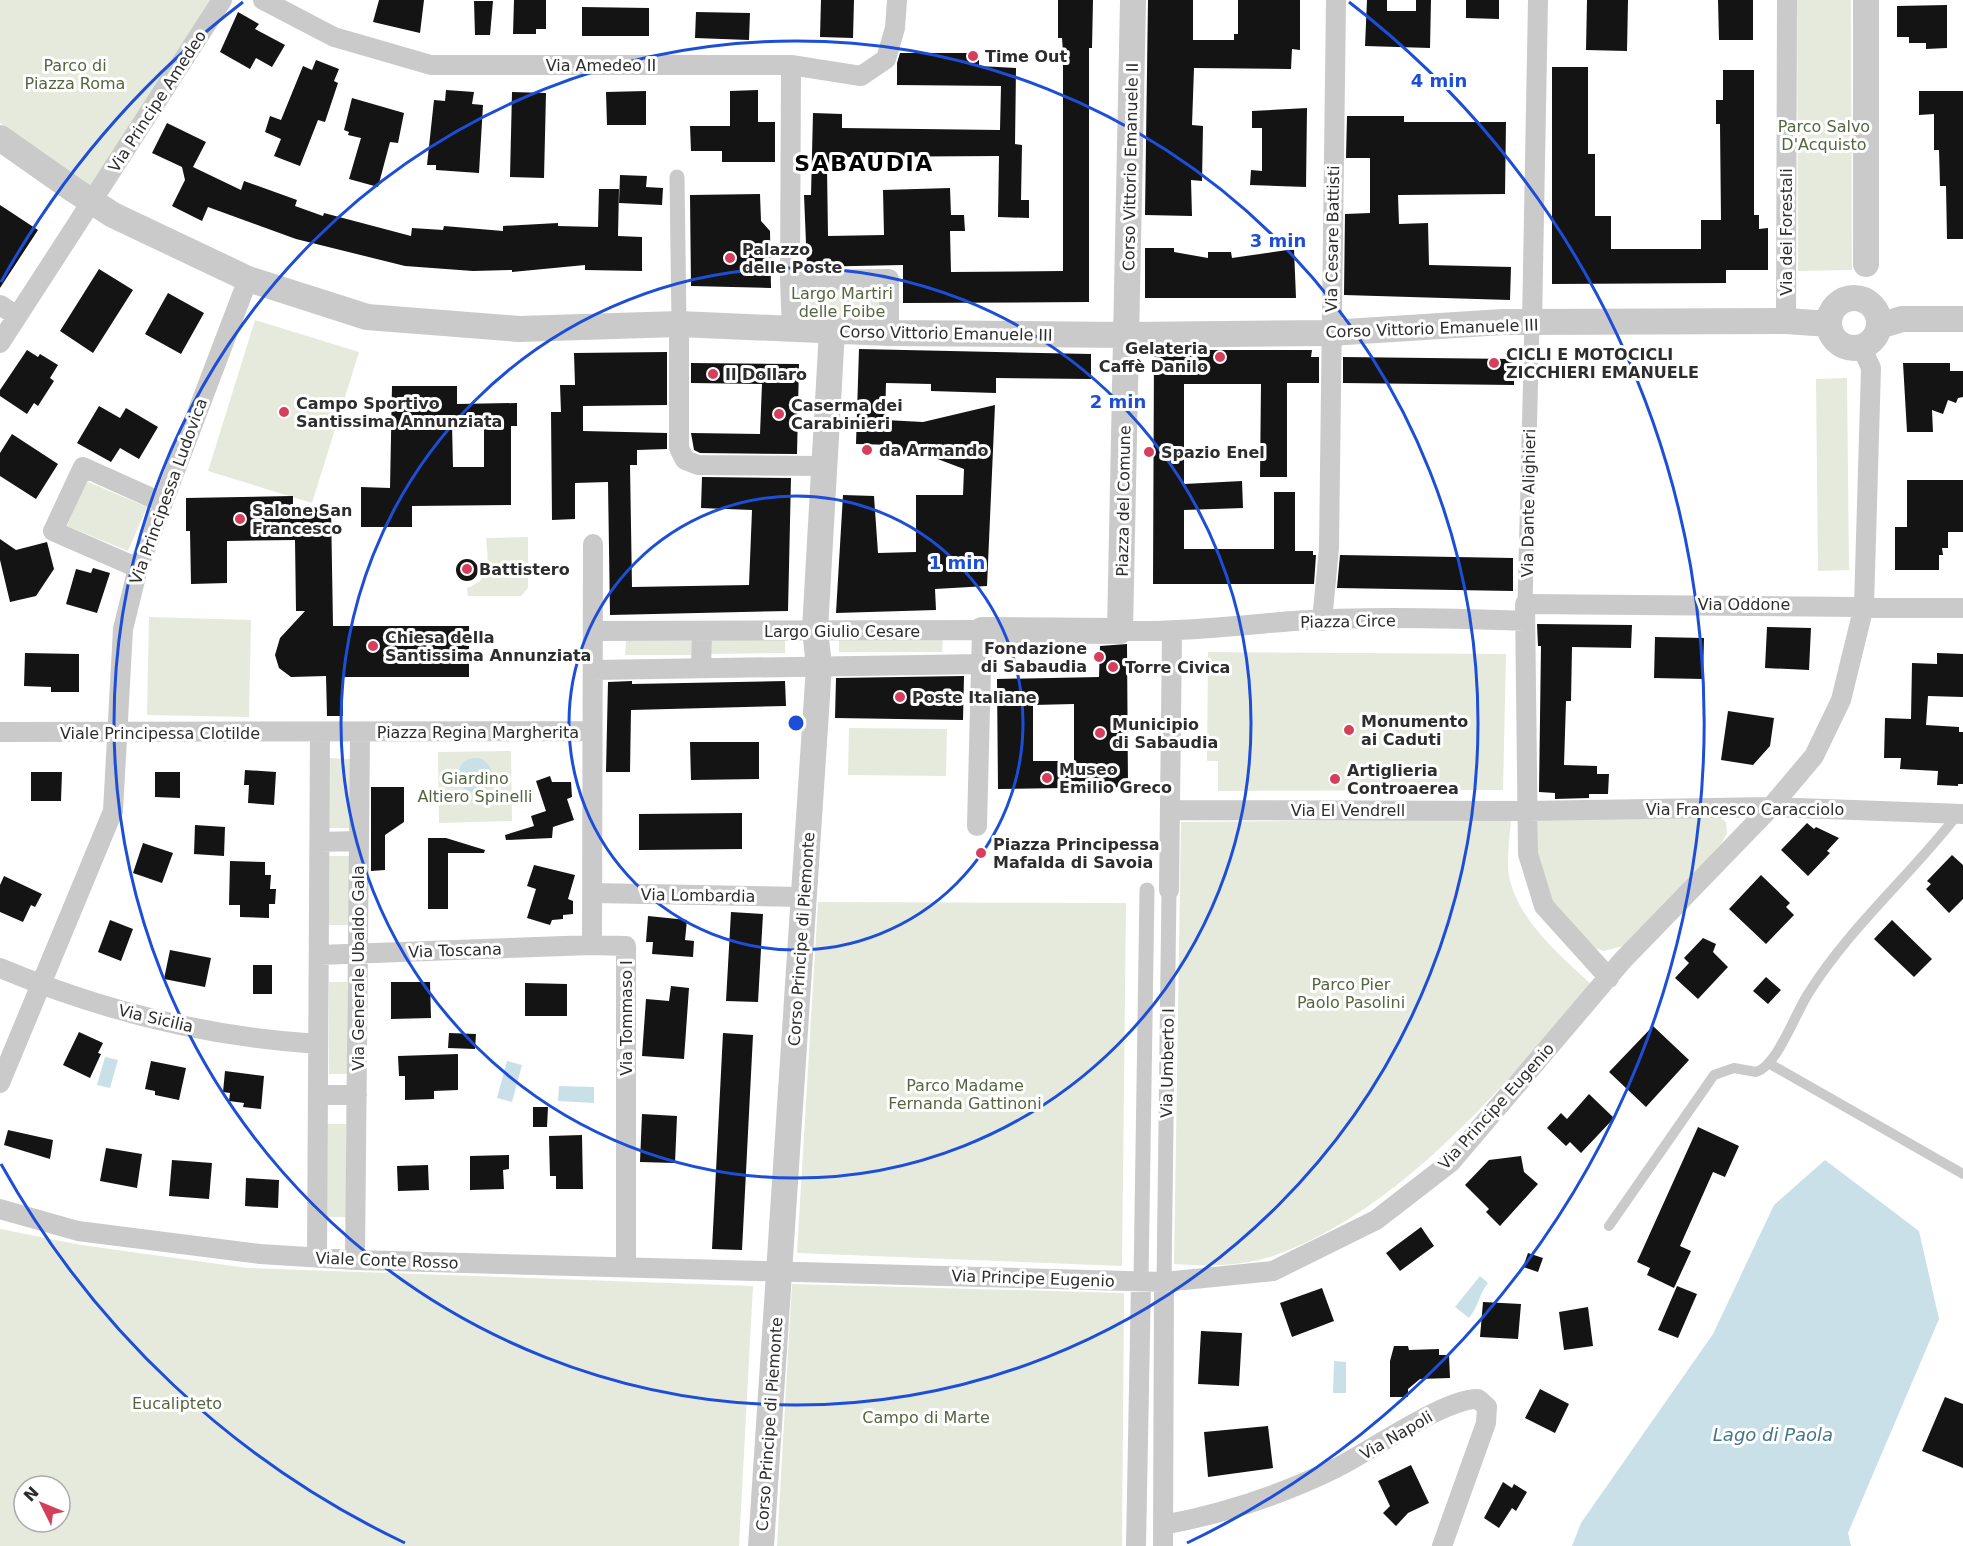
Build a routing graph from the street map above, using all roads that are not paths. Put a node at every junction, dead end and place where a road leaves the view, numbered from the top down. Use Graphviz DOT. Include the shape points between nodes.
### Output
graph roads {
  1 [pos="222,0"];
  2 [pos="263,0"];
  3 [pos="897,0"];
  4 [pos="1133,0"];
  5 [pos="1336,0"];
  6 [pos="1538,0"];
  7 [pos="1787,0"];
  8 [pos="1866,0"];
  9 [pos="791,65"];
  10 [pos="0,138"];
  11 [pos="678,177"];
  12 [pos="91,202"];
  13 [pos="248,279"];
  14 [pos="790,280"];
  15 [pos="1857,301"];
  16 [pos="0,305"];
  17 [pos="18,316"];
  18 [pos="1963,319"];
  19 [pos="1786,321"];
  20 [pos="1532,323"];
  21 [pos="679,324"];
  22 [pos="1829,324"];
  23 [pos="1879,326"];
  24 [pos="792,330"];
  25 [pos="832,331"];
  26 [pos="889,333"];
  27 [pos="1330,333"];
  28 [pos="1127,335"];
  29 [pos="0,344"];
  30 [pos="1862,348"];
  31 [pos="823,466"];
  32 [pos="161,502"];
  33 [pos="593,544"];
  34 [pos="138,568"];
  35 [pos="1863,606"];
  36 [pos="1963,608"];
  37 [pos="1525,613"];
  38 [pos="1322,621"];
  39 [pos="815,630"];
  40 [pos="982,630"];
  41 [pos="593,631"];
  42 [pos="1120,631"];
  43 [pos="702,632"];
  44 [pos="1172,632"];
  45 [pos="982,664"];
  46 [pos="819,666"];
  47 [pos="701,669"];
  48 [pos="592,670"];
  49 [pos="592,731"];
  50 [pos="0,732"];
  51 [pos="117,732"];
  52 [pos="320,733"];
  53 [pos="360,733"];
  54 [pos="1771,807"];
  55 [pos="1170,810"];
  56 [pos="1526,811"];
  57 [pos="1960,814"];
  58 [pos="977,826"];
  59 [pos="359,841"];
  60 [pos="320,842"];
  61 [pos="1147,890"];
  62 [pos="1169,890"];
  63 [pos="593,893"];
  64 [pos="803,897"];
  65 [pos="592,945"];
  66 [pos="358,953"];
  67 [pos="319,954"];
  68 [pos="0,968"];
  69 [pos="1609,978"];
  70 [pos="42,986"];
  71 [pos="318,1044"];
  72 [pos="1770,1064"];
  73 [pos="0,1083"];
  74 [pos="318,1095"];
  75 [pos="357,1095"];
  76 [pos="1963,1174"];
  77 [pos="0,1209"];
  78 [pos="1609,1226"];
  79 [pos="316,1258"];
  80 [pos="356,1260"];
  81 [pos="626,1266"];
  82 [pos="779,1271"];
  83 [pos="1141,1281"];
  84 [pos="1164,1282"];
  85 [pos="1137,1494"];
  86 [pos="1164,1494"];
  87 [pos="1163,1525"];
  88 [pos="761,1546"];
  89 [pos="1136,1546"];
  90 [pos="1163,1546"];
  91 [pos="1442,1546"];
  1 -- 12 [label="street, Via Principe Amedeo"];
  2 -- 9 [label="street, Via Amedeo II" via="333,36 431,65"];
  3 -- 9 [label="street, Via Amedeo II" via="895,28 886,59 861,76"];
  4 -- 28 [label="street, Corso Vittorio Emanuele II"];
  5 -- 27 [label="street, Via Cesare Battisti"];
  6 -- 20 [label="street, Via Dante Alighieri"];
  7 -- 19 [label="street, Via dei Forestali"];
  8 -- 15 [label="street" via="1866,264 1870,289"];
  9 -- 14 [label="street"];
  10 -- 12 [label="street, Corso Vittorio Emanuele III"];
  11 -- 21 [label="street"];
  12 -- 13 [label="street, Corso Vittorio Emanuele III"];
  12 -- 17 [label="street, Via Principe Amedeo"];
  13 -- 21 [label="street, Corso Vittorio Emanuele III" via="367,317 519,329"];
  13 -- 32 [label="street, Via Principessa Ludovica"];
  14 -- 24 [label="street"];
  14 -- 26 [label="street" via="889,279"];
  15 -- 22 [label="street" via="1834,309"];
  15 -- 23 [label="street" via="1877,312"];
  16 -- 17 [label="street"];
  17 -- 29 [label="street, Via Principe Amedeo"];
  18 -- 23 [label="street" via="1902,319"];
  19 -- 20 [label="street, Corso Vittorio Emanuele III"];
  19 -- 22 [label="street, Corso Vittorio Emanuele III"];
  20 -- 27 [label="street, Corso Vittorio Emanuele III"];
  20 -- 37 [label="street, Via Dante Alighieri"];
  21 -- 24 [label="street, Corso Vittorio Emanuele III"];
  21 -- 31 [label="street" via="680,448 685,460 698,465"];
  22 -- 30 [label="street" via="1840,344"];
  23 -- 30 [label="street" via="1874,339"];
  24 -- 25 [label="street, Corso Vittorio Emanuele III"];
  25 -- 26 [label="street, Corso Vittorio Emanuele III"];
  25 -- 31 [label="street, Corso Principe di Piemonte"];
  26 -- 28 [label="street, Corso Vittorio Emanuele III"];
  27 -- 28 [label="street, Corso Vittorio Emanuele III"];
  27 -- 38 [label="street, Via Cesare Battisti" via="1329,548"];
  28 -- 42 [label="street, Piazza del Comune"];
  30 -- 35 [label="street, Via Principe Eugenio" via="1871,368"];
  31 -- 39 [label="street, Corso Principe di Piemonte"];
  32 -- 34 [label="street, Via Principessa Ludovica"];
  32 -- 34 [label="street" via="83,467 53,531"];
  33 -- 41 [label="street, Piazza Regina Margherita"];
  34 -- 51 [label="street, Via Principessa Ludovica" via="123,629"];
  35 -- 36 [label="street, Via Oddone"];
  35 -- 37 [label="street, Via Oddone"];
  35 -- 54 [label="street, Via Principe Eugenio" via="1841,700 1814,756"];
  37 -- 38 [label="street, Piazza Circe"];
  37 -- 56 [label="street, Via Dante Alighieri"];
  38 -- 44 [label="street, Piazza Circe"];
  39 -- 40 [label="street, Largo Giulio Cesare"];
  39 -- 43 [label="street, Largo Giulio Cesare"];
  39 -- 46 [label="street, Corso Principe di Piemonte"];
  40 -- 42 [label="street"];
  40 -- 45 [label="street"];
  41 -- 43 [label="street, Largo Giulio Cesare"];
  41 -- 48 [label="street, Piazza Regina Margherita"];
  42 -- 44 [label="street"];
  43 -- 47 [label="street"];
  44 -- 55 [label="street, Via Umberto I"];
  45 -- 46 [label="street, Largo Giulio Cesare"];
  45 -- 58 [label="street"];
  46 -- 47 [label="street, Largo Giulio Cesare"];
  46 -- 64 [label="street, Corso Principe di Piemonte"];
  47 -- 48 [label="street, Largo Giulio Cesare"];
  48 -- 49 [label="street, Piazza Regina Margherita"];
  49 -- 53 [label="street, Piazza Regina Margherita"];
  49 -- 63 [label="street"];
  50 -- 51 [label="street, Viale Principessa Clotilde"];
  51 -- 52 [label="street, Viale Principessa Clotilde"];
  51 -- 70 [label="street, Via Principessa Ludovica" via="113,811"];
  52 -- 53 [label="street, Piazza Regina Margherita"];
  52 -- 60 [label="street"];
  53 -- 59 [label="street, Via Generale Ubaldo Gala"];
  54 -- 56 [label="street, Via Francesco Caracciolo"];
  54 -- 57 [label="street, Via Francesco Caracciolo"];
  54 -- 69 [label="street, Via Principe Eugenio"];
  55 -- 56 [label="street, Via El Vendrell"];
  55 -- 62 [label="street, Via Umberto I"];
  56 -- 69 [label="street, Via Dante Alighieri" via="1528,854 1544,906"];
  57 -- 72 [label="lane" via="1827,966"];
  59 -- 60 [label="street, Via Generale Ubaldo Gala"];
  59 -- 66 [label="street, Via Generale Ubaldo Gala"];
  60 -- 67 [label="street"];
  61 -- 83 [label="street, Via Umberto I"];
  62 -- 84 [label="street, Via Umberto I"];
  63 -- 64 [label="street, Via Lombardia"];
  63 -- 65 [label="street"];
  64 -- 82 [label="street, Corso Principe di Piemonte"];
  65 -- 66 [label="street, Via Toscana"];
  65 -- 81 [label="street, Via Tommaso I" via="626,946"];
  66 -- 67 [label="street, Via Toscana"];
  66 -- 75 [label="street, Via Generale Ubaldo Gala"];
  67 -- 71 [label="street"];
  68 -- 70 [label="street, Via Sicilia"];
  69 -- 84 [label="street, Via Principe Eugenio" via="1451,1162 1376,1220 1273,1270"];
  70 -- 71 [label="street, Via Sicilia" via="155,1022"];
  70 -- 73 [label="street, Via Principessa Ludovica"];
  71 -- 74 [label="street"];
  72 -- 76 [label="lane"];
  72 -- 78 [label="lane" via="1756,1072 1734,1068 1714,1075"];
  74 -- 75 [label="street, Via Generale Ubaldo Gala"];
  74 -- 79 [label="street"];
  75 -- 80 [label="street, Via Generale Ubaldo Gala"];
  77 -- 79 [label="street, Viale Conte Rosso" via="78,1231"];
  79 -- 80 [label="street, Viale Conte Rosso"];
  80 -- 81 [label="street, Viale Conte Rosso"];
  81 -- 82 [label="street, Viale Conte Rosso"];
  82 -- 83 [label="street, Via Principe Eugenio"];
  82 -- 88 [label="street, Corso Principe di Piemonte"];
  83 -- 84 [label="street, Via Principe Eugenio"];
  83 -- 85 [label="street, Via Umberto I"];
  84 -- 86 [label="street, Via Umberto I"];
  85 -- 86 [label="street"];
  85 -- 89 [label="street, Via Umberto I"];
  86 -- 87 [label="street, Via Umberto I"];
  87 -- 90 [label="street, Via Umberto I"];
  87 -- 91 [label="street, Via Napoli" via="1206,1516 1307,1481 1355,1459 1450,1405 1478,1399 1487,1407 1486,1423"];
}
